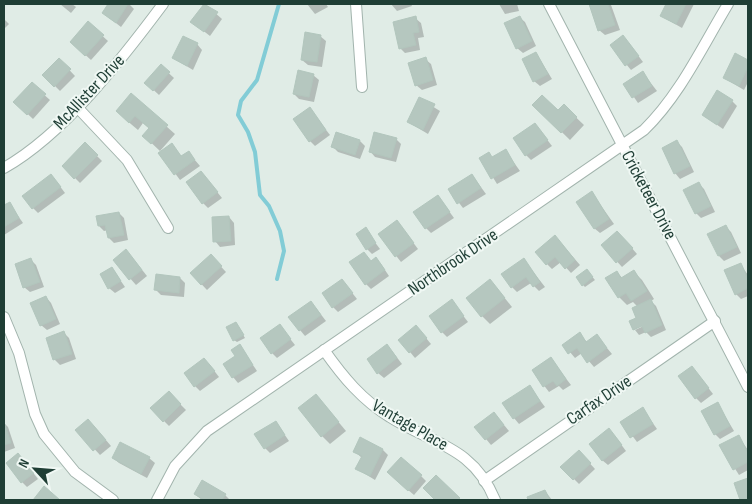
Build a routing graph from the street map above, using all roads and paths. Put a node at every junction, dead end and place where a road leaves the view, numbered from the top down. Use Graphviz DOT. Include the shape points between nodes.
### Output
graph roads {
  1 [pos="163,4"];
  2 [pos="356,4"];
  3 [pos="549,4"];
  4 [pos="728,4"];
  5 [pos="362,87"];
  6 [pos="77,106"];
  7 [pos="623,146"];
  8 [pos="4,168"];
  9 [pos="168,228"];
  10 [pos="4,317"];
  11 [pos="715,321"];
  12 [pos="324,350"];
  13 [pos="748,387"];
  14 [pos="484,481"];
  15 [pos="113,500"];
  16 [pos="157,500"];
  17 [pos="495,500"];
  1 -- 6 [label="street, McAllister Drive" via="131,47"];
  2 -- 5 [label="street"];
  3 -- 7 [label="street, Cricketeer Drive"];
  4 -- 7 [label="street, Northbrook Drive" via="670,101 644,130"];
  6 -- 8 [label="street, McAllister Drive" via="34,147"];
  6 -- 9 [label="street" via="127,160"];
  7 -- 11 [label="street, Cricketeer Drive"];
  7 -- 12 [label="street, Northbrook Drive"];
  10 -- 15 [label="street" via="20,353 34,414 44,434 75,472"];
  11 -- 13 [label="street, Cricketeer Drive"];
  11 -- 14 [label="street, Carfax Drive"];
  12 -- 14 [label="street, Vantage Place" via="343,376 370,403 391,418 458,453"];
  12 -- 16 [label="street, Northbrook Drive" via="207,431 175,466"];
  14 -- 17 [label="street, Vantage Place"];
}
